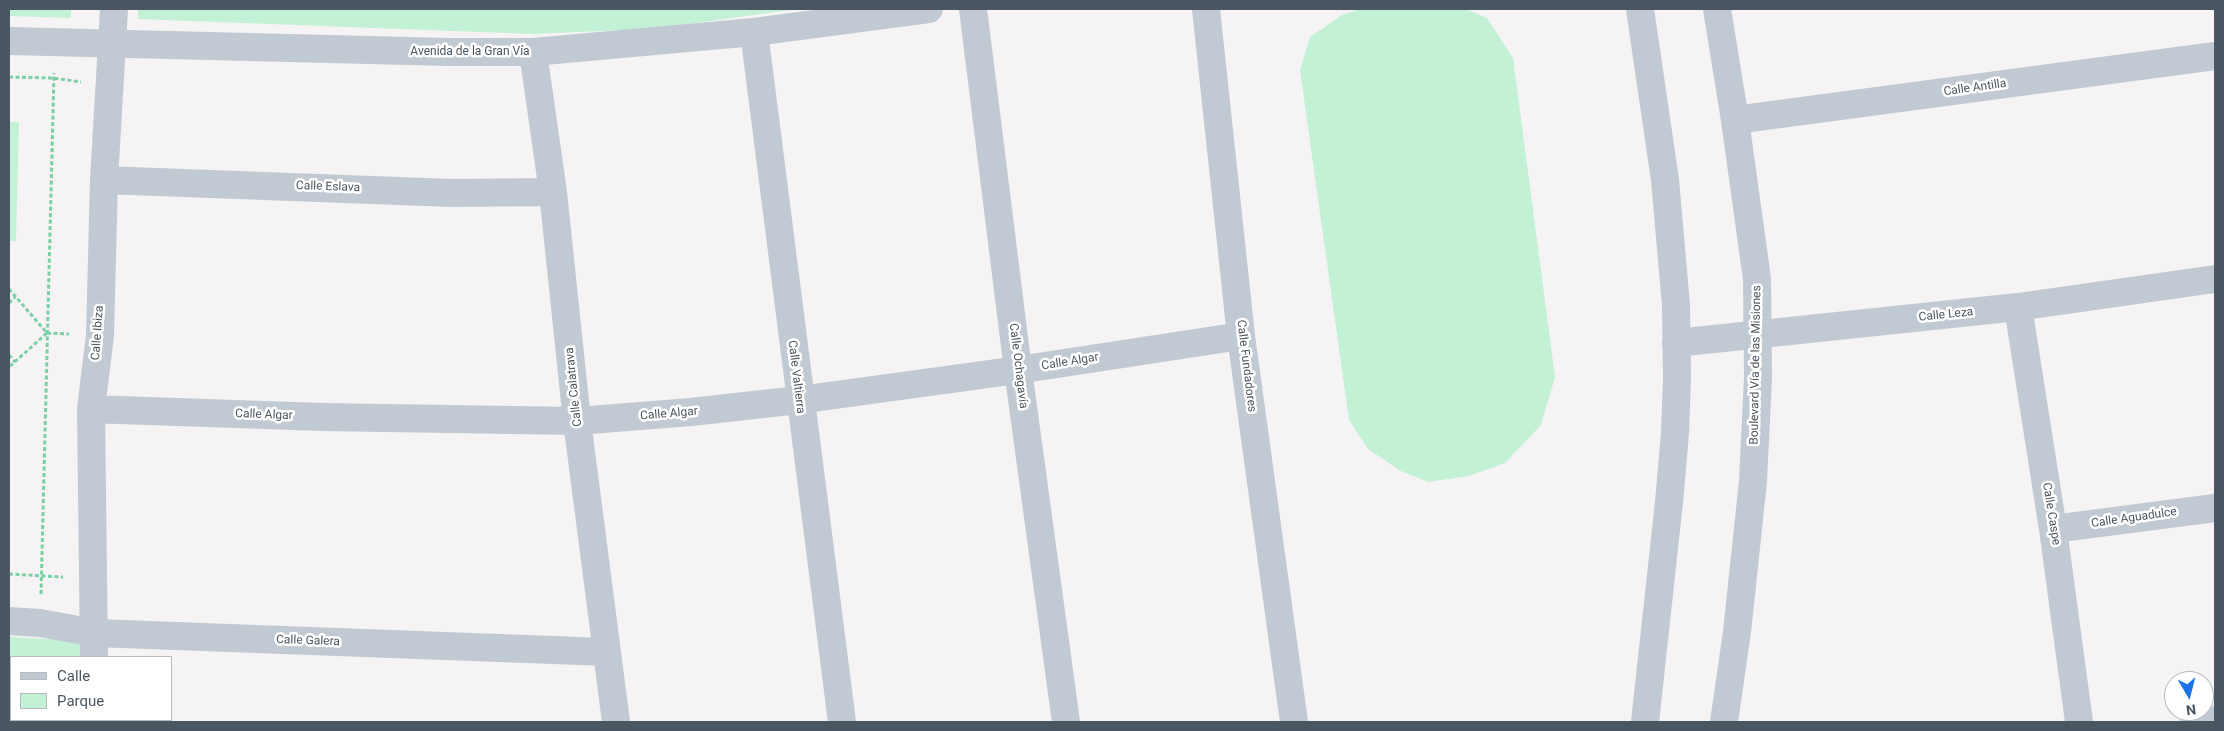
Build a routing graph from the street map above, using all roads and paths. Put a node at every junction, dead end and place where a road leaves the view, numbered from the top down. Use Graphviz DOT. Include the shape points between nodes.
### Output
graph roads {
  1 [pos="114,9"];
  2 [pos="929,9"];
  3 [pos="973,9"];
  4 [pos="1206,9"];
  5 [pos="1640,9"];
  6 [pos="1717,9"];
  7 [pos="754,32"];
  8 [pos="9,41"];
  9 [pos="58,42"];
  10 [pos="111,43"];
  11 [pos="533,52"];
  12 [pos="2215,56"];
  13 [pos="9,77"];
  14 [pos="54,78"];
  15 [pos="108,86"];
  16 [pos="1735,120"];
  17 [pos="104,180"];
  18 [pos="553,192"];
  19 [pos="2215,279"];
  20 [pos="9,289"];
  21 [pos="16,297"];
  22 [pos="9,303"];
  23 [pos="2018,307"];
  24 [pos="47,333"];
  25 [pos="1757,335"];
  26 [pos="1242,336"];
  27 [pos="1676,343"];
  28 [pos="9,355"];
  29 [pos="15,362"];
  30 [pos="9,367"];
  31 [pos="1018,370"];
  32 [pos="799,400"];
  33 [pos="91,409"];
  34 [pos="577,421"];
  35 [pos="2215,508"];
  36 [pos="2053,529"];
  37 [pos="9,574"];
  38 [pos="42,576"];
  39 [pos="93,578"];
  40 [pos="9,621"];
  41 [pos="40,623"];
  42 [pos="95,645"];
  43 [pos="607,652"];
  44 [pos="2215,720"];
  45 [pos="616,722"];
  46 [pos="842,722"];
  47 [pos="1066,722"];
  48 [pos="1294,722"];
  49 [pos="1645,722"];
  50 [pos="1724,722"];
  51 [pos="2079,722"];
  52 [pos="2194,722"];
  1 -- 10 [label="street, Calle Ibiza"];
  2 -- 7 [label="street, Avenida de la Gran Vía"];
  3 -- 31 [label="street, Calle Ochagavía"];
  4 -- 26 [label="street, Calle Fundadores"];
  5 -- 27 [label="street" via="1664,180 1676,305"];
  6 -- 16 [label="street, Boulevard Vía de las Misiones"];
  7 -- 11 [label="street, Avenida de la Gran Vía"];
  7 -- 32 [label="street, Calle Valtierra"];
  8 -- 9 [label="street, Avenida de la Gran Vía"];
  9 -- 10 [label="street, Avenida de la Gran Vía"];
  9 -- 14 [label="path"];
  10 -- 11 [label="street, Avenida de la Gran Vía"];
  10 -- 15 [label="street, Calle Ibiza"];
  11 -- 18 [label="street, Calle Calatrava"];
  12 -- 16 [label="street, Calle Antilla"];
  13 -- 14 [label="path"];
  14 -- 15 [label="path"];
  14 -- 24 [label="path"];
  15 -- 17 [label="street, Calle Ibiza"];
  16 -- 25 [label="street, Boulevard Vía de las Misiones" via="1757,279"];
  17 -- 18 [label="street, Calle Eslava" via="452,193"];
  17 -- 33 [label="street, Calle Ibiza" via="100,335"];
  18 -- 34 [label="street, Calle Calatrava"];
  19 -- 23 [label="street, Calle Leza"];
  20 -- 21 [label="path"];
  21 -- 22 [label="path"];
  21 -- 24 [label="path"];
  23 -- 25 [label="street, Calle Leza"];
  23 -- 36 [label="street, Calle Caspe"];
  24 -- 29 [label="path"];
  24 -- 38 [label="path"];
  25 -- 27 [label="street, Calle Leza"];
  25 -- 50 [label="street, Boulevard Vía de las Misiones" via="1753,481"];
  26 -- 31 [label="street, Calle Algar"];
  26 -- 48 [label="street, Calle Fundadores"];
  27 -- 49 [label="street" via="1675,433"];
  28 -- 29 [label="path"];
  29 -- 30 [label="path"];
  31 -- 32 [label="street, Calle Algar"];
  31 -- 47 [label="street, Calle Ochagavía"];
  32 -- 34 [label="street, Calle Algar"];
  32 -- 46 [label="street, Calle Valtierra"];
  33 -- 34 [label="street, Calle Algar"];
  33 -- 39 [label="street, Calle Ibiza"];
  34 -- 43 [label="street, Calle Calatrava"];
  35 -- 36 [label="street, Calle Aguadulce"];
  36 -- 51 [label="street, Calle Caspe"];
  37 -- 38 [label="path"];
  38 -- 39 [label="path"];
  38 -- 41 [label="path"];
  39 -- 42 [label="street, Calle Ibiza"];
  40 -- 41 [label="street, Calle Galera"];
  41 -- 42 [label="street, Calle Galera"];
  42 -- 43 [label="street, Calle Galera"];
  43 -- 45 [label="street, Calle Calatrava"];
  44 -- 52 [label="street"];
}
